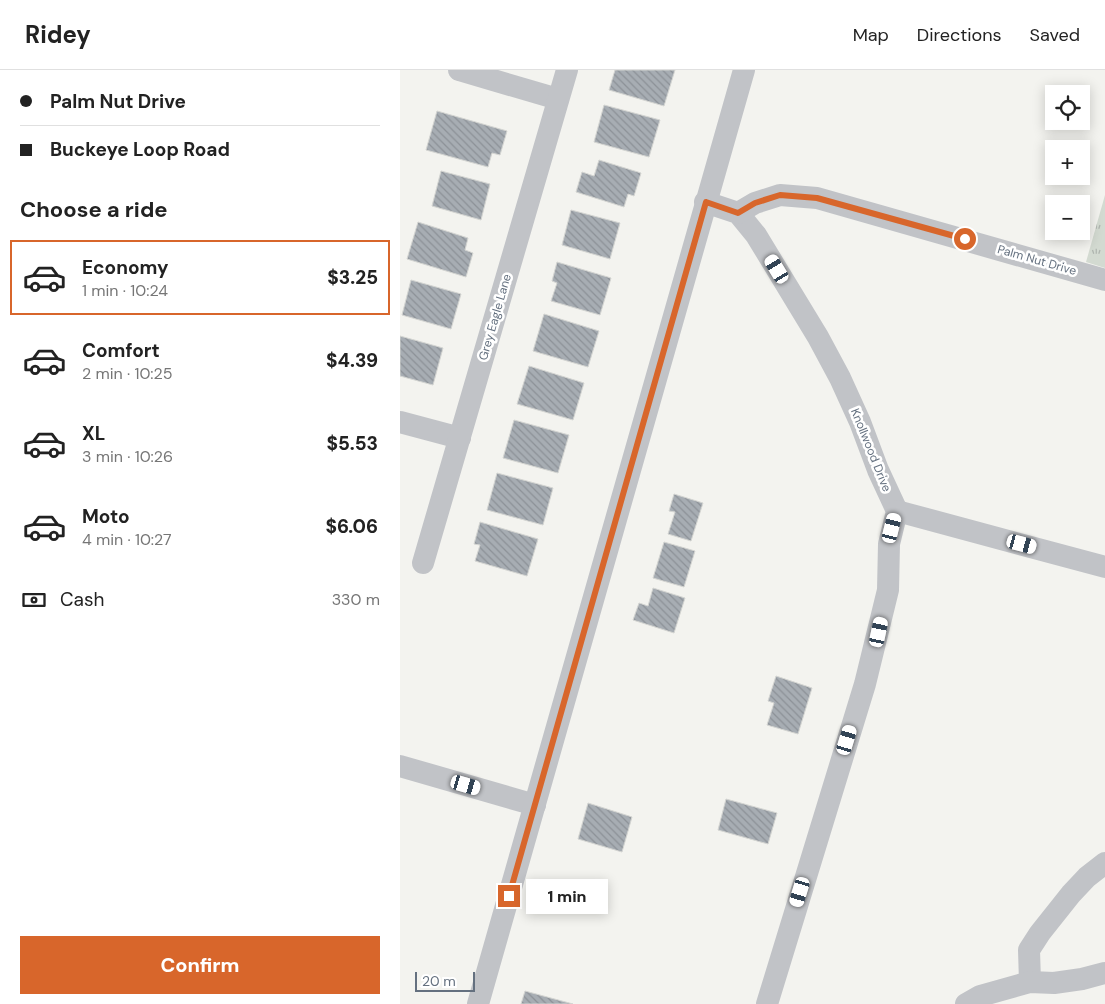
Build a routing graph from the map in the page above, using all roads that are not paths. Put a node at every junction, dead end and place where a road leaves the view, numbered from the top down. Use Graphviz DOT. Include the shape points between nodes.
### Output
graph roads {
  1 [pos="459,70"];
  2 [pos="567,70"];
  3 [pos="744,70"];
  4 [pos="558,99"];
  5 [pos="706,202"];
  6 [pos="738,213"];
  7 [pos="1105,280"];
  8 [pos="400,422"];
  9 [pos="460,438"];
  10 [pos="896,511"];
  11 [pos="423,563"];
  12 [pos="1105,567"];
  13 [pos="400,766"];
  14 [pos="535,805"];
  15 [pos="1105,862"];
  16 [pos="1105,973"];
  17 [pos="1030,982"];
  18 [pos="478,1004"];
  19 [pos="767,1004"];
  20 [pos="966,1004"];
  1 -- 4 [label="street"];
  2 -- 4 [label="street, Grey Eagle Lane"];
  3 -- 5 [label="street"];
  4 -- 9 [label="street, Grey Eagle Lane"];
  5 -- 6 [label="street"];
  5 -- 14 [label="street"];
  6 -- 7 [label="street, Palm Nut Drive" via="780,195 817,198"];
  6 -- 10 [label="street, Knollwood Drive" via="756,235 818,337 860,422"];
  8 -- 9 [label="street"];
  9 -- 11 [label="street, Grey Eagle Lane"];
  10 -- 12 [label="street"];
  10 -- 19 [label="street" via="888,544 888,590 879,632"];
  13 -- 14 [label="street"];
  14 -- 18 [label="street"];
  15 -- 17 [label="street" via="1071,894 1030,950"];
  16 -- 17 [label="street" via="1054,983"];
  17 -- 20 [label="street" via="980,996"];
}
